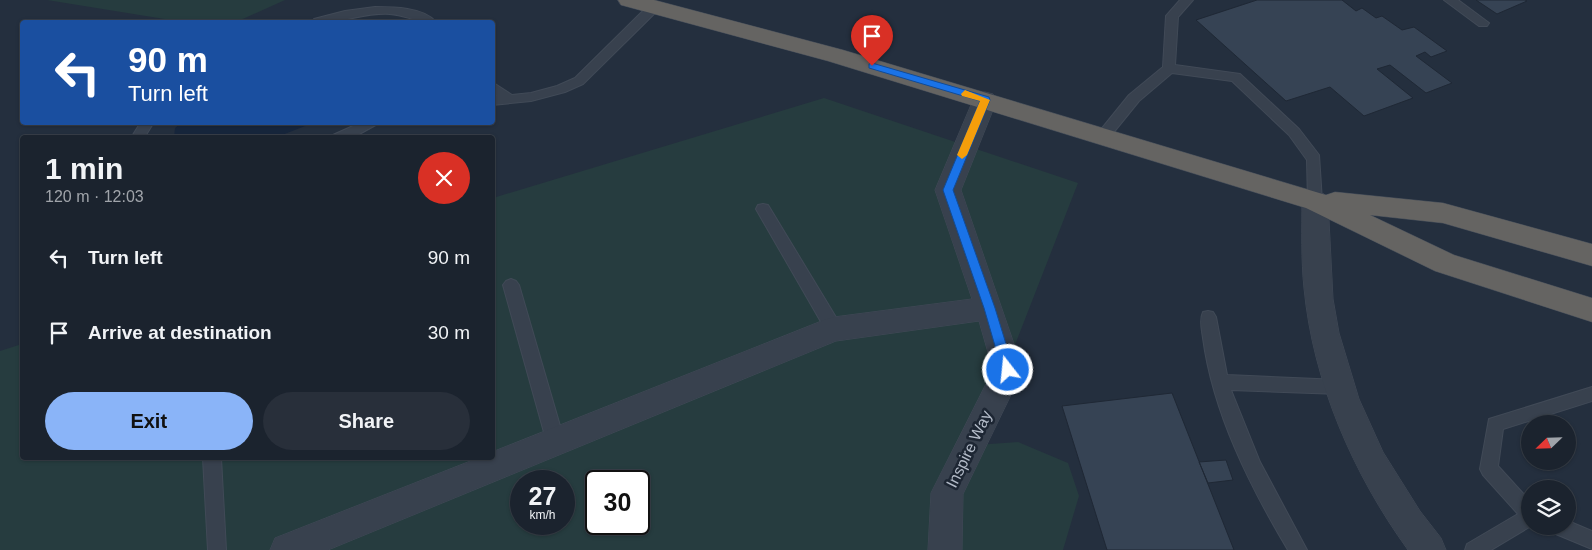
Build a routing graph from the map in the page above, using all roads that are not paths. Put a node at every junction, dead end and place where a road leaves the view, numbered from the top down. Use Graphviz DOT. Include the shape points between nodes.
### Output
graph roads {
  1 [pos="630,0"];
  2 [pos="1187,0"];
  3 [pos="1450,0"];
  4 [pos="659,3"];
  5 [pos="324,20"];
  6 [pos="425,20"];
  7 [pos="1483,23"];
  8 [pos="1170,68"];
  9 [pos="495,88"];
  10 [pos="509,99"];
  11 [pos="985,100"];
  12 [pos="495,101"];
  13 [pos="368,125"];
  14 [pos="345,135"];
  15 [pos="1104,136"];
  16 [pos="1315,200"];
  17 [pos="763,209"];
  18 [pos="1592,255"];
  19 [pos="511,285"];
  20 [pos="990,308"];
  21 [pos="1592,310"];
  22 [pos="1208,317"];
  23 [pos="834,329"];
  24 [pos="1222,382"];
  25 [pos="1340,387"];
  26 [pos="1592,394"];
  27 [pos="556,443"];
  28 [pos="212,460"];
  29 [pos="1521,506"];
  30 [pos="1521,521"];
  31 [pos="1576,534"];
  32 [pos="1592,540"];
  33 [pos="217,550"];
  34 [pos="287,550"];
  35 [pos="944,550"];
  36 [pos="1298,550"];
  37 [pos="1428,550"];
  38 [pos="1474,550"];
  1 -- 4 [label="highway"];
  2 -- 8 [label="lane" via="1172,16"];
  3 -- 7 [label="lane"];
  4 -- 10 [label="lane" via="579,81 531,97"];
  4 -- 11 [label="highway"];
  5 -- 6 [label="lane" via="382,11 407,13"];
  8 -- 15 [label="lane" via="1134,98"];
  8 -- 16 [label="lane" via="1236,77 1294,132 1314,159"];
  9 -- 10 [label="lane"];
  10 -- 12 [label="lane"];
  11 -- 15 [label="highway"];
  11 -- 20 [label="street, Inspire Way" via="948,190"];
  13 -- 14 [label="lane"];
  15 -- 16 [label="highway"];
  16 -- 18 [label="highway" via="1442,213"];
  16 -- 21 [label="highway" via="1445,263"];
  16 -- 25 [label="street" via="1319,298 1328,349"];
  17 -- 23 [label="lane"];
  19 -- 27 [label="lane"];
  20 -- 23 [label="street"];
  20 -- 35 [label="street, Inspire Way" via="1008,370 947,492"];
  22 -- 24 [label="lane" via="1210,340"];
  23 -- 27 [label="street"];
  24 -- 25 [label="lane"];
  24 -- 36 [label="lane" via="1258,474"];
  25 -- 37 [label="street" via="1365,450 1390,495"];
  26 -- 29 [label="lane" via="1495,424 1489,469"];
  27 -- 34 [label="street"];
  28 -- 33 [label="lane"];
  30 -- 38 [label="lane"];
  31 -- 32 [label="lane"];
}
